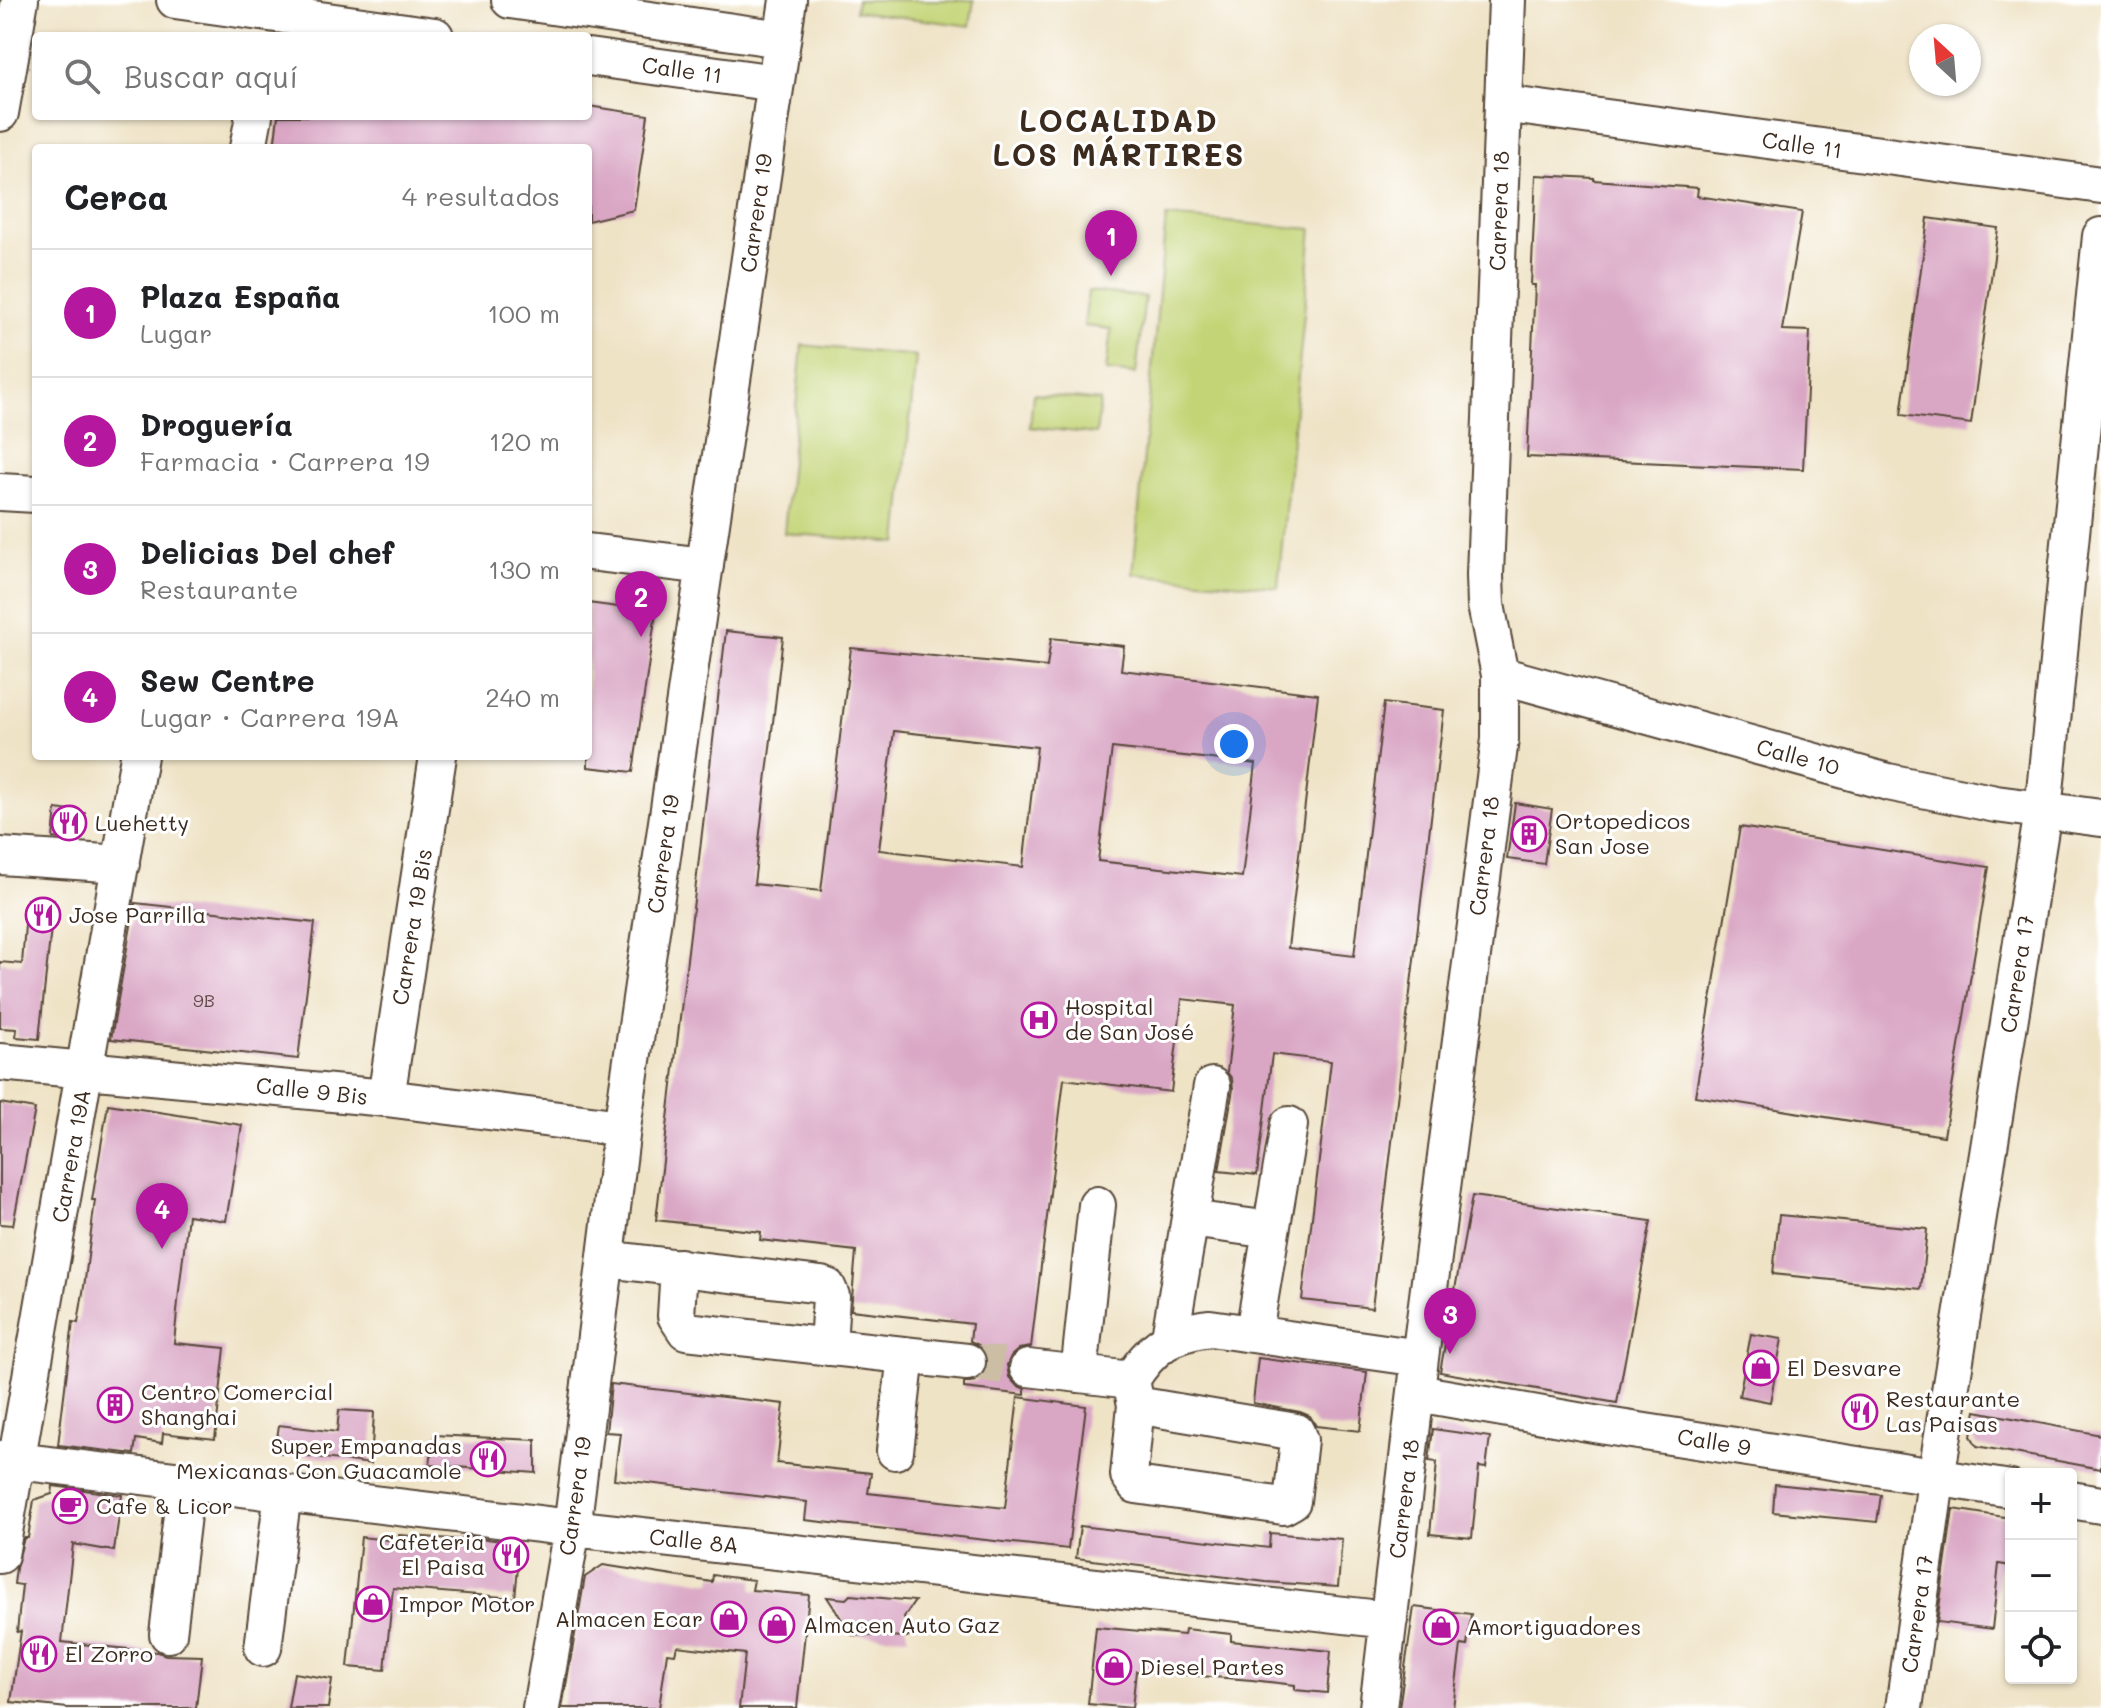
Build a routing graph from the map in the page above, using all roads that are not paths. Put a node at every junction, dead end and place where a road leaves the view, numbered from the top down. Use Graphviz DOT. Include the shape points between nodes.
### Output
graph roads {
  1 [pos="20,0"];
  2 [pos="175,0"];
  3 [pos="510,0"];
  4 [pos="788,0"];
  5 [pos="1507,0"];
  6 [pos="273,17"];
  7 [pos="401,32"];
  8 [pos="782,39"];
  9 [pos="592,58"];
  10 [pos="776,83"];
  11 [pos="1503,104"];
  12 [pos="0,113"];
  13 [pos="253,120"];
  14 [pos="249,144"];
  15 [pos="2101,185"];
  16 [pos="2101,236"];
  17 [pos="0,492"];
  18 [pos="32,494"];
  19 [pos="592,552"];
  20 [pos="705,566"];
  21 [pos="1500,675"];
  22 [pos="138,760"];
  23 [pos="437,760"];
  24 [pos="2043,811"];
  25 [pos="2101,818"];
  26 [pos="0,856"];
  27 [pos="121,864"];
  28 [pos="0,1062"];
  29 [pos="86,1069"];
  30 [pos="1212,1086"];
  31 [pos="386,1098"];
  32 [pos="1289,1125"];
  33 [pos="622,1128"];
  34 [pos="1097,1205"];
  35 [pos="1190,1219"];
  36 [pos="1271,1230"];
  37 [pos="606,1259"];
  38 [pos="679,1267"];
  39 [pos="1254,1332"];
  40 [pos="1170,1337"];
  41 [pos="828,1347"];
  42 [pos="906,1355"];
  43 [pos="967,1362"];
  44 [pos="1028,1368"];
  45 [pos="1079,1374"];
  46 [pos="1418,1375"];
  47 [pos="1134,1392"];
  48 [pos="895,1451"];
  49 [pos="8,1460"];
  50 [pos="1937,1476"];
  51 [pos="186,1481"];
  52 [pos="2005,1488"];
  53 [pos="283,1493"];
  54 [pos="2077,1501"];
  55 [pos="2101,1505"];
  56 [pos="572,1528"];
  57 [pos="0,1555"];
  58 [pos="1389,1620"];
  59 [pos="168,1634"];
  60 [pos="263,1648"];
  61 [pos="541,1708"];
  62 [pos="1378,1708"];
  63 [pos="1904,1708"];
  1 -- 12 [label="street"];
  2 -- 6 [label="street"];
  3 -- 8 [label="street, Calle 11"];
  4 -- 8 [label="street, Carrera 19"];
  5 -- 11 [label="street, Carrera 18"];
  6 -- 7 [label="street"];
  8 -- 10 [label="street, Carrera 19"];
  9 -- 10 [label="street, Calle 11"];
  10 -- 20 [label="street, Carrera 19"];
  11 -- 15 [label="street, Calle 11"];
  11 -- 21 [label="street, Carrera 18" via="1485,575"];
  13 -- 14 [label="street"];
  16 -- 24 [label="street, Carrera 17"];
  17 -- 18 [label="street"];
  19 -- 20 [label="street"];
  20 -- 33 [label="street, Carrera 19"];
  21 -- 24 [label="street, Calle 10" via="1888,782"];
  21 -- 46 [label="street, Carrera 18" via="1500,739"];
  22 -- 27 [label="street, Carrera 19A"];
  23 -- 31 [label="street, Carrera 19 Bis"];
  24 -- 25 [label="street, Calle 10"];
  24 -- 50 [label="street, Carrera 17"];
  26 -- 27 [label="street"];
  27 -- 29 [label="street, Carrera 19A"];
  28 -- 29 [label="street, Calle 9 Bis"];
  29 -- 31 [label="street, Calle 9 Bis"];
  29 -- 49 [label="street, Carrera 19A"];
  30 -- 35 [label="street"];
  31 -- 33 [label="street, Calle 9 Bis"];
  32 -- 36 [label="street"];
  33 -- 37 [label="street, Carrera 19"];
  34 -- 45 [label="street"];
  35 -- 36 [label="street"];
  35 -- 40 [label="street"];
  36 -- 39 [label="street"];
  37 -- 38 [label="street"];
  37 -- 56 [label="street, Carrera 19"];
  38 -- 41 [label="street" via="676,1316 686,1331"];
  38 -- 41 [label="street" via="827,1287"];
  39 -- 40 [label="street, Calle 9" via="1210,1328"];
  39 -- 46 [label="street, Calle 9"];
  40 -- 47 [label="street" via="1142,1361"];
  41 -- 42 [label="street"];
  42 -- 43 [label="street"];
  42 -- 48 [label="street"];
  44 -- 45 [label="street"];
  45 -- 47 [label="street"];
  46 -- 50 [label="street, Calle 9" via="1600,1425"];
  46 -- 58 [label="street, Carrera 18"];
  47 -- 47 [label="street" via="1129,1475 1136,1485 1283,1506 1292,1501 1299,1440 1292,1429"];
  49 -- 51 [label="street, Calle 8A"];
  49 -- 57 [label="street, Carrera 19A"];
  50 -- 52 [label="street, Calle 9"];
  50 -- 63 [label="street, Carrera 17"];
  51 -- 53 [label="street, Calle 8A"];
  51 -- 59 [label="street"];
  53 -- 56 [label="street, Calle 8A"];
  53 -- 60 [label="street"];
  54 -- 55 [label="street"];
  56 -- 58 [label="street, Calle 8A"];
  56 -- 61 [label="street, Carrera 19"];
  58 -- 62 [label="street, Carrera 18"];
}
